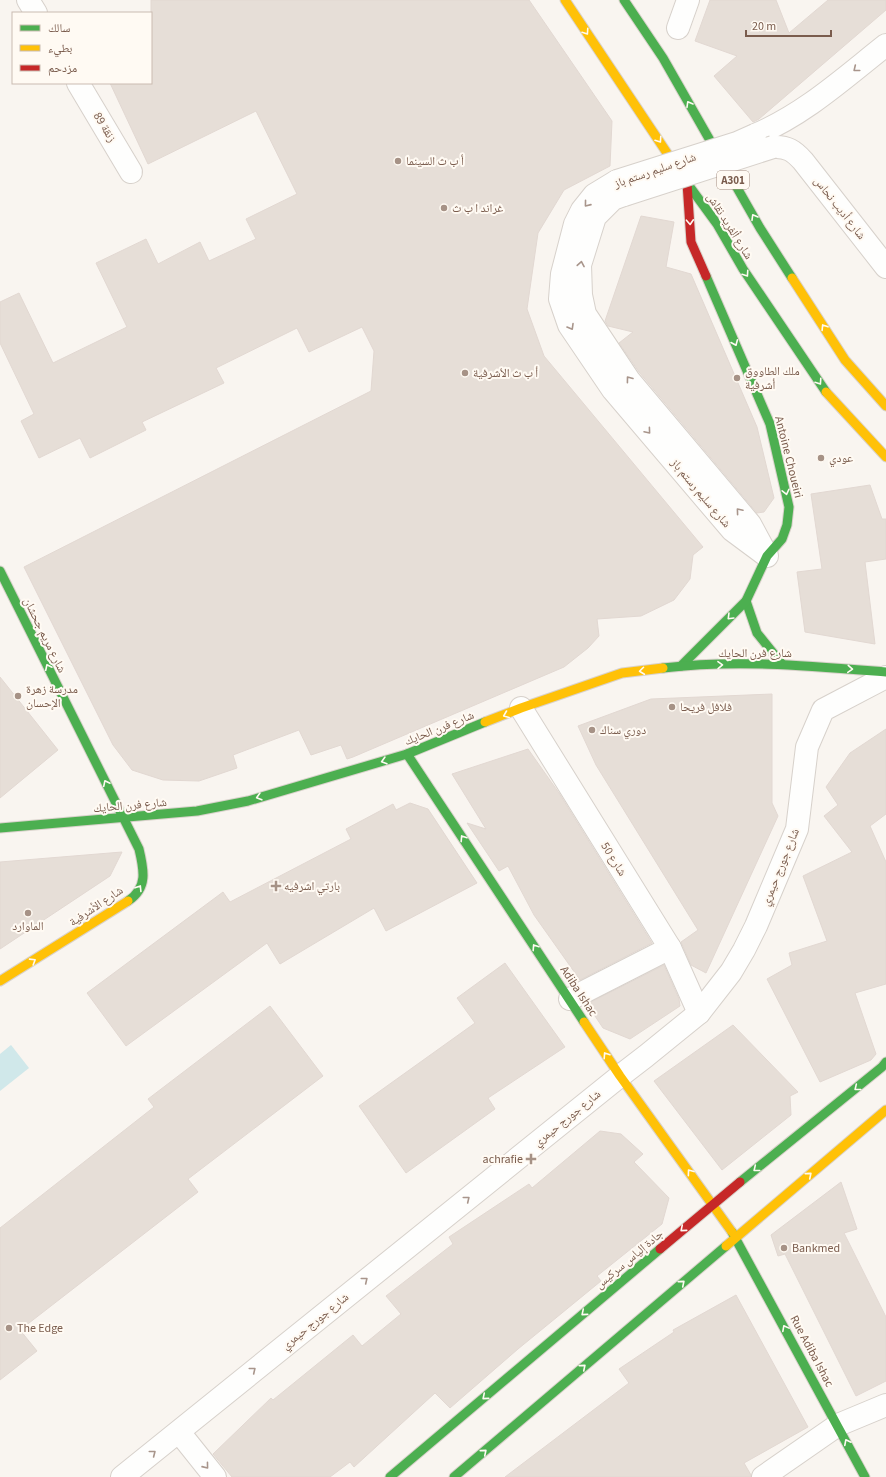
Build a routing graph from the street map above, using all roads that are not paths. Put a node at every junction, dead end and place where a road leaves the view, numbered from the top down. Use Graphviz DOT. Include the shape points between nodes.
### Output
graph roads {
  1 [pos="28,0"];
  2 [pos="565,0"];
  3 [pos="624,0"];
  4 [pos="688,0"];
  5 [pos="35,12"];
  6 [pos="678,28"];
  7 [pos="886,45"];
  8 [pos="79,84"];
  9 [pos="787,120"];
  10 [pos="782,149"];
  11 [pos="131,172"];
  12 [pos="687,183"];
  13 [pos="621,188"];
  14 [pos="886,268"];
  15 [pos="845,360"];
  16 [pos="886,394"];
  17 [pos="886,406"];
  18 [pos="886,457"];
  19 [pos="768,556"];
  20 [pos="0,571"];
  21 [pos="746,601"];
  22 [pos="782,664"];
  23 [pos="681,666"];
  24 [pos="886,672"];
  25 [pos="886,676"];
  26 [pos="521,708"];
  27 [pos="407,754"];
  28 [pos="123,818"];
  29 [pos="0,828"];
  30 [pos="670,948"];
  31 [pos="0,982"];
  32 [pos="570,999"];
  33 [pos="699,1013"];
  34 [pos="886,1062"];
  35 [pos="620,1076"];
  36 [pos="886,1110"];
  37 [pos="713,1204"];
  38 [pos="736,1237"];
  39 [pos="886,1405"];
  40 [pos="838,1425"];
  41 [pos="179,1432"];
  42 [pos="122,1477"];
  43 [pos="215,1477"];
  44 [pos="390,1477"];
  45 [pos="454,1477"];
  46 [pos="763,1477"];
  47 [pos="865,1477"];
  1 -- 5 [label="street"];
  2 -- 12 [label="main road, شارع ألفريد نقاش, one-way"];
  15 -- 3 [label="main road, شارع ألفريد نقاش / A301, one-way" via="760,228 663,58"];
  4 -- 6 [label="street"];
  7 -- 9 [label="street, شارع سليم رستم باز, one-way" via="817,100"];
  8 -- 11 [label="street, زنقة 89"];
  9 -- 10 [label="street"];
  9 -- 13 [label="street, شارع سليم رستم باز, bridge"];
  10 -- 13 [label="street, شارع سليم رستم باز, bridge"];
  10 -- 14 [label="street, شارع أديب نحاس" via="803,161"];
  12 -- 18 [label="main road, شارع ألفريد نقاش, one-way" via="717,224 743,270 826,392"];
  12 -- 19 [label="main road, Antoine Choueiri, one-way" via="691,242 770,424 789,507 782,539"];
  13 -- 19 [label="street, شارع سليم رستم باز" via="595,217 580,265 580,295 585,314 629,380 750,524"];
  15 -- 16 [label="main road"];
  15 -- 17 [label="main road, شارع ألفريد نقاش / A301"];
  19 -- 21 [label="main road, Antoine Choueiri"];
  28 -- 20 [label="main road, شارع مريم جحشان, one-way"];
  21 -- 22 [label="main road" via="757,633"];
  21 -- 23 [label="main road, Antoine Choueiri, one-way"];
  23 -- 22 [label="main road, شارع فرن الحايك, one-way"];
  22 -- 24 [label="main road, شارع فرن الحايك, one-way"];
  23 -- 26 [label="main road, شارع فرن الحايك, one-way" via="622,673"];
  25 -- 33 [label="street, شارع جورج حيمري" via="823,710 807,747 797,829 744,950 731,972"];
  26 -- 27 [label="main road, شارع فرن الحايك, one-way"];
  26 -- 30 [label="street, شارع 50"];
  27 -- 28 [label="main road, شارع فرن الحايك, one-way" via="248,801 197,811"];
  32 -- 27 [label="main road, Adiba Ishac, one-way"];
  28 -- 29 [label="main road, شارع فرن الحايك"];
  31 -- 28 [label="main road, شارع الأشرفية, one-way" via="134,897 143,882 143,866 139,849"];
  30 -- 32 [label="street"];
  30 -- 33 [label="street, شارع 50"];
  35 -- 32 [label="main road, Adiba Ishac, one-way"];
  33 -- 35 [label="street, شارع جورج حيمري"];
  34 -- 37 [label="main road, جادة إلياس سركيس, one-way"];
  37 -- 35 [label="main road, Adiba Ishac, one-way"];
  41 -- 35 [label="street, شارع جورج حيمري, one-way"];
  38 -- 36 [label="main road, one-way"];
  37 -- 38 [label="main road, Adiba Ishac"];
  37 -- 44 [label="main road, جادة إلياس سركيس, one-way"];
  40 -- 38 [label="main road, Rue Adiba Ishac, one-way"];
  45 -- 38 [label="main road, one-way"];
  39 -- 40 [label="street"];
  40 -- 46 [label="street"];
  47 -- 40 [label="main road, Rue Adiba Ishac, one-way"];
  42 -- 41 [label="street, شارع جورج حيمري, one-way"];
  41 -- 43 [label="street, one-way"];
}
